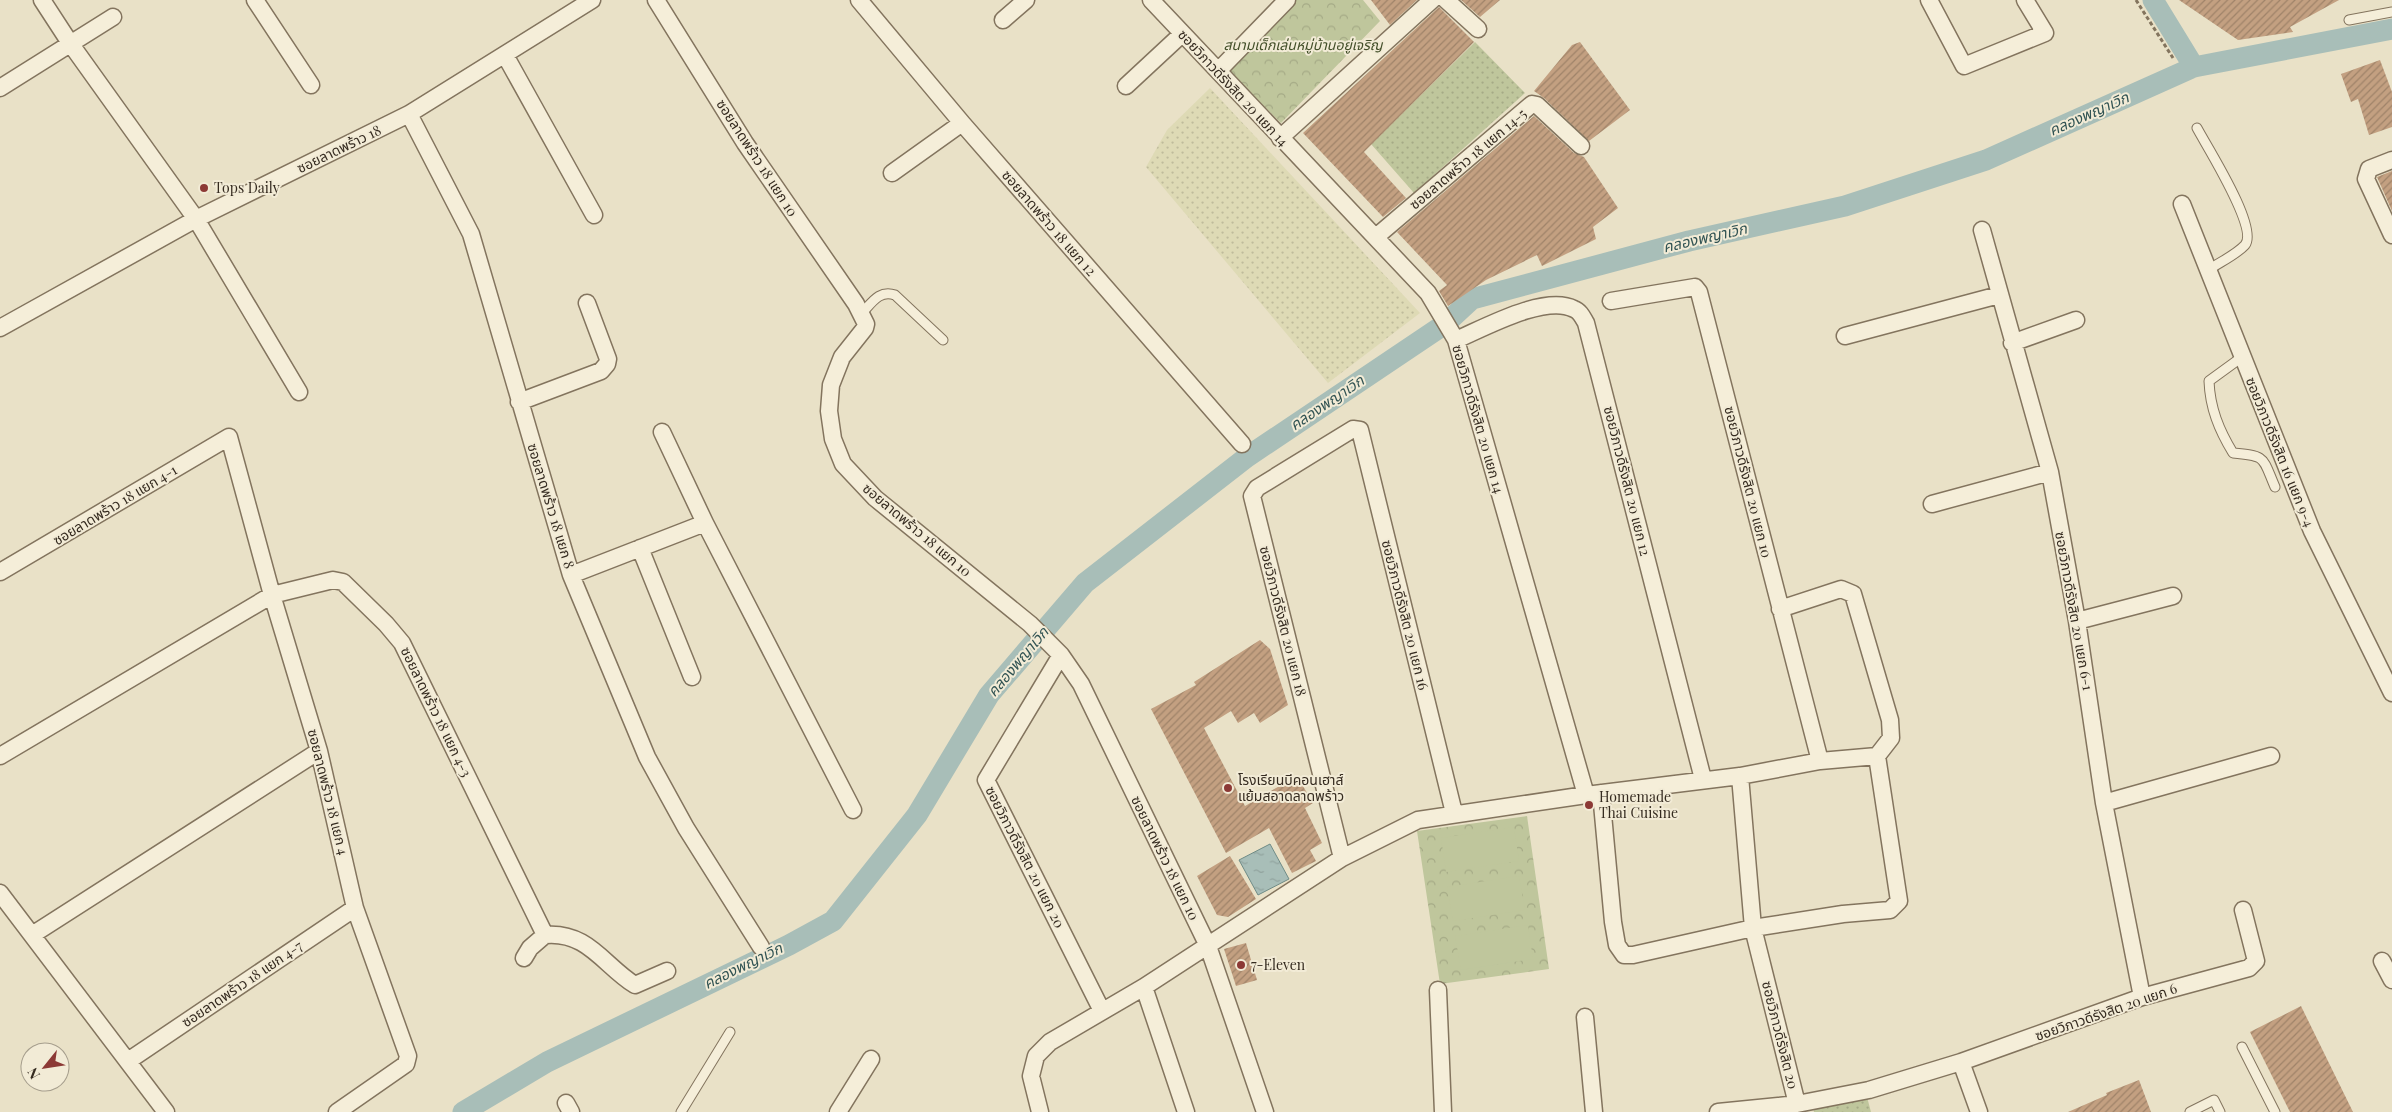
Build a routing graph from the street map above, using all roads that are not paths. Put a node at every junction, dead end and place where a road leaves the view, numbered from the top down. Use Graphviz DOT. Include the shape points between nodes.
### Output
graph roads {
  1 [pos="42,0"];
  2 [pos="255,0"];
  3 [pos="592,0"];
  4 [pos="656,0"];
  5 [pos="859,0"];
  6 [pos="1026,0"];
  7 [pos="1151,0"];
  8 [pos="1287,0"];
  9 [pos="1432,0"];
  10 [pos="1446,0"];
  11 [pos="1929,0"];
  12 [pos="2025,0"];
  13 [pos="2392,12"];
  14 [pos="113,17"];
  15 [pos="1003,20"];
  16 [pos="2349,20"];
  17 [pos="1478,29"];
  18 [pos="1182,34"];
  19 [pos="70,43"];
  20 [pos="505,55"];
  21 [pos="1218,71"];
  22 [pos="311,85"];
  23 [pos="1126,86"];
  24 [pos="0,88"];
  25 [pos="409,114"];
  26 [pos="962,123"];
  27 [pos="2196,128"];
  28 [pos="1280,138"];
  29 [pos="1581,146"];
  30 [pos="2392,160"];
  31 [pos="892,173"];
  32 [pos="2182,204"];
  33 [pos="594,215"];
  34 [pos="196,219"];
  35 [pos="1982,230"];
  36 [pos="2392,235"];
  37 [pos="1377,236"];
  38 [pos="2207,271"];
  39 [pos="1999,295"];
  40 [pos="1611,301"];
  41 [pos="587,303"];
  42 [pos="861,314"];
  43 [pos="2076,320"];
  44 [pos="0,328"];
  45 [pos="1845,336"];
  46 [pos="943,340"];
  47 [pos="1456,340"];
  48 [pos="2012,343"];
  49 [pos="2242,357"];
  50 [pos="299,392"];
  51 [pos="519,402"];
  52 [pos="662,432"];
  53 [pos="1346,432"];
  54 [pos="229,437"];
  55 [pos="1242,444"];
  56 [pos="2050,472"];
  57 [pos="2275,487"];
  58 [pos="1932,504"];
  59 [pos="704,523"];
  60 [pos="640,548"];
  61 [pos="0,572"];
  62 [pos="571,575"];
  63 [pos="272,595"];
  64 [pos="2173,596"];
  65 [pos="1780,609"];
  66 [pos="2078,621"];
  67 [pos="1061,655"];
  68 [pos="692,677"];
  69 [pos="2392,693"];
  70 [pos="319,751"];
  71 [pos="0,756"];
  72 [pos="1877,756"];
  73 [pos="2271,756"];
  74 [pos="1820,761"];
  75 [pos="1740,776"];
  76 [pos="1703,779"];
  77 [pos="1593,794"];
  78 [pos="2104,803"];
  79 [pos="853,810"];
  80 [pos="1454,813"];
  81 [pos="1342,858"];
  82 [pos="0,893"];
  83 [pos="356,908"];
  84 [pos="2243,910"];
  85 [pos="1753,928"];
  86 [pos="32,935"];
  87 [pos="545,935"];
  88 [pos="1208,946"];
  89 [pos="761,947"];
  90 [pos="524,958"];
  91 [pos="2382,961"];
  92 [pos="667,971"];
  93 [pos="2392,980"];
  94 [pos="1144,987"];
  95 [pos="1438,990"];
  96 [pos="2142,997"];
  97 [pos="1102,1011"];
  98 [pos="1585,1017"];
  99 [pos="730,1032"];
  100 [pos="2242,1047"];
  101 [pos="871,1059"];
  102 [pos="128,1060"];
  103 [pos="1961,1062"];
  104 [pos="1798,1104"];
  105 [pos="166,1112"];
  106 [pos="337,1112"];
  107 [pos="681,1112"];
  108 [pos="838,1112"];
  109 [pos="1040,1112"];
  110 [pos="1186,1112"];
  111 [pos="1265,1112"];
  112 [pos="1443,1112"];
  113 [pos="1594,1112"];
  114 [pos="1718,1112"];
  115 [pos="1980,1112"];
  116 [pos="2190,1112"];
  117 [pos="2220,1112"];
  118 [pos="2275,1112"];
  1 -- 19 [label="street"];
  2 -- 22 [label="street"];
  3 -- 20 [label="street, ซอยลาดพร้าว 18"];
  4 -- 42 [label="street, ซอยลาดพร้าว 18 แยก 10" via="745,143"];
  5 -- 26 [label="street, ซอยลาดพร้าว 18 แยก 12"];
  6 -- 15 [label="street"];
  7 -- 18 [label="street, ซอยวิภาวดีรังสิต 20 แยก 14"];
  8 -- 21 [label="street"];
  9 -- 28 [label="street"];
  10 -- 17 [label="street"];
  11 -- 12 [label="street" via="1964,66 2045,33"];
  13 -- 16 [label="lane"];
  14 -- 19 [label="street"];
  18 -- 21 [label="street, ซอยวิภาวดีรังสิต 20 แยก 14"];
  18 -- 23 [label="street"];
  19 -- 24 [label="street"];
  19 -- 34 [label="street"];
  20 -- 25 [label="street, ซอยลาดพร้าว 18"];
  20 -- 33 [label="street"];
  21 -- 28 [label="street, ซอยวิภาวดีรังสิต 20 แยก 14"];
  25 -- 34 [label="street, ซอยลาดพร้าว 18"];
  25 -- 51 [label="street, ซอยลาดพร้าว 18 แยก 8" via="471,234"];
  26 -- 31 [label="street"];
  26 -- 55 [label="street, ซอยลาดพร้าว 18 แยก 12"];
  27 -- 38 [label="lane" via="2237,200 2249,235 2245,245"];
  28 -- 37 [label="street, ซอยวิภาวดีรังสิต 20 แยก 14"];
  29 -- 37 [label="street, ซอยลาดพร้าว 18 แยก 14-5" via="1532,104"];
  30 -- 36 [label="street" via="2369,169 2366,178"];
  32 -- 38 [label="street, ซอยวิภาวดีรังสิต 16 แยก 9-4"];
  34 -- 44 [label="street, ซอยลาดพร้าว 18"];
  34 -- 50 [label="street"];
  35 -- 39 [label="street, ซอยวิภาวดีรังสิต 20 แยก 6-1"];
  37 -- 47 [label="street, ซอยวิภาวดีรังสิต 20 แยก 14" via="1428,293"];
  38 -- 49 [label="street, ซอยวิภาวดีรังสิต 16 แยก 9-4"];
  39 -- 45 [label="street"];
  39 -- 48 [label="street, ซอยวิภาวดีรังสิต 20 แยก 6-1"];
  40 -- 65 [label="street, ซอยวิภาวดีรังสิต 20 แยก 10" via="1694,287 1699,292"];
  41 -- 51 [label="street" via="608,359 606,367"];
  42 -- 46 [label="lane" via="880,294 888,292"];
  42 -- 67 [label="street, ซอยลาดพร้าว 18 แยก 10" via="865,328 842,357 831,385 830,420 833,439 843,464 876,498 1030,624"];
  43 -- 48 [label="street"];
  47 -- 76 [label="street, ซอยวิภาวดีรังสิต 20 แยก 12" via="1538,307 1559,305 1576,309 1586,323"];
  47 -- 77 [label="street, ซอยวิภาวดีรังสิต 20 แยก 14"];
  48 -- 56 [label="street, ซอยวิภาวดีรังสิต 20 แยก 6-1"];
  49 -- 57 [label="lane" via="2209,381 2210,402 2223,437 2233,453 2258,456 2264,460"];
  49 -- 69 [label="street, ซอยวิภาวดีรังสิต 16 แยก 9-4" via="2312,531"];
  51 -- 62 [label="street, ซอยลาดพร้าว 18 แยก 8"];
  52 -- 59 [label="street"];
  53 -- 80 [label="street, ซอยวิภาวดีรังสิต 20 แยก 16" via="1360,430"];
  53 -- 81 [label="street, ซอยวิภาวดีรังสิต 20 แยก 18" via="1257,488 1252,496"];
  54 -- 61 [label="street, ซอยลาดพร้าว 18 แยก 4-1"];
  54 -- 63 [label="street, ซอยลาดพร้าว 18 แยก 4"];
  56 -- 58 [label="street"];
  56 -- 66 [label="street, ซอยวิภาวดีรังสิต 20 แยก 6-1"];
  59 -- 60 [label="street, ซอยลาดพร้าว 18 แยก 8"];
  59 -- 79 [label="street"];
  60 -- 62 [label="street, ซอยลาดพร้าว 18 แยก 8"];
  60 -- 68 [label="street"];
  62 -- 89 [label="street" via="647,757 686,828"];
  63 -- 70 [label="street, ซอยลาดพร้าว 18 แยก 4"];
  63 -- 71 [label="street, ซอยลาดพร้าว 18 แยก 4-3"];
  63 -- 87 [label="street, ซอยลาดพร้าว 18 แยก 4-3" via="332,580 343,582 394,632"];
  64 -- 66 [label="street"];
  65 -- 72 [label="street" via="1841,589 1853,594 1890,720 1891,738"];
  65 -- 74 [label="street, ซอยวิภาวดีรังสิต 20 แยก 10"];
  66 -- 78 [label="street, ซอยวิภาวดีรังสิต 20 แยก 6-1"];
  67 -- 88 [label="street, ซอยลาดพร้าว 18 แยก 10" via="1081,684"];
  67 -- 97 [label="street, ซอยวิภาวดีรังสิต 20 แยก 20" via="986,780"];
  70 -- 83 [label="street, ซอยลาดพร้าว 18 แยก 4"];
  70 -- 86 [label="street"];
  72 -- 74 [label="street"];
  72 -- 85 [label="street" via="1899,901 1879,912 1843,914"];
  73 -- 78 [label="street"];
  74 -- 75 [label="street"];
  75 -- 76 [label="street"];
  75 -- 85 [label="street, ซอยวิภาวดีรังสิต 20"];
  76 -- 77 [label="street"];
  77 -- 80 [label="street"];
  77 -- 85 [label="street, ซอยวิภาวดีรังสิต 20 แยก 14" via="1620,951 1633,955"];
  78 -- 96 [label="street, ซอยวิภาวดีรังสิต 20 แยก 6-1"];
  80 -- 81 [label="street" via="1418,820"];
  81 -- 88 [label="street"];
  82 -- 86 [label="street"];
  83 -- 102 [label="street, ซอยลาดพร้าว 18 แยก 4-7"];
  83 -- 106 [label="street, ซอยลาดพร้าว 18 แยก 4" via="408,1056 406,1064"];
  84 -- 96 [label="street, ซอยวิภาวดีรังสิต 20 แยก 6" via="2256,961 2249,968"];
  85 -- 104 [label="street, ซอยวิภาวดีรังสิต 20"];
  86 -- 102 [label="street"];
  87 -- 90 [label="street"];
  87 -- 92 [label="street" via="558,934 589,947 635,985"];
  88 -- 94 [label="street"];
  88 -- 111 [label="street, ซอยลาดพร้าว 18 แยก 10"];
  91 -- 93 [label="street"];
  94 -- 97 [label="street"];
  94 -- 110 [label="street"];
  95 -- 112 [label="street"];
  96 -- 103 [label="street, ซอยวิภาวดีรังสิต 20 แยก 6"];
  97 -- 109 [label="street" via="1050,1042 1036,1056 1030,1076"];
  98 -- 113 [label="street"];
  99 -- 107 [label="lane"];
  100 -- 118 [label="lane"];
  101 -- 108 [label="street"];
  102 -- 105 [label="street"];
  103 -- 104 [label="street, ซอยวิภาวดีรังสิต 20" via="1869,1090"];
  103 -- 115 [label="street"];
  104 -- 114 [label="street"];
  116 -- 117 [label="lane" via="2214,1100"];
}
